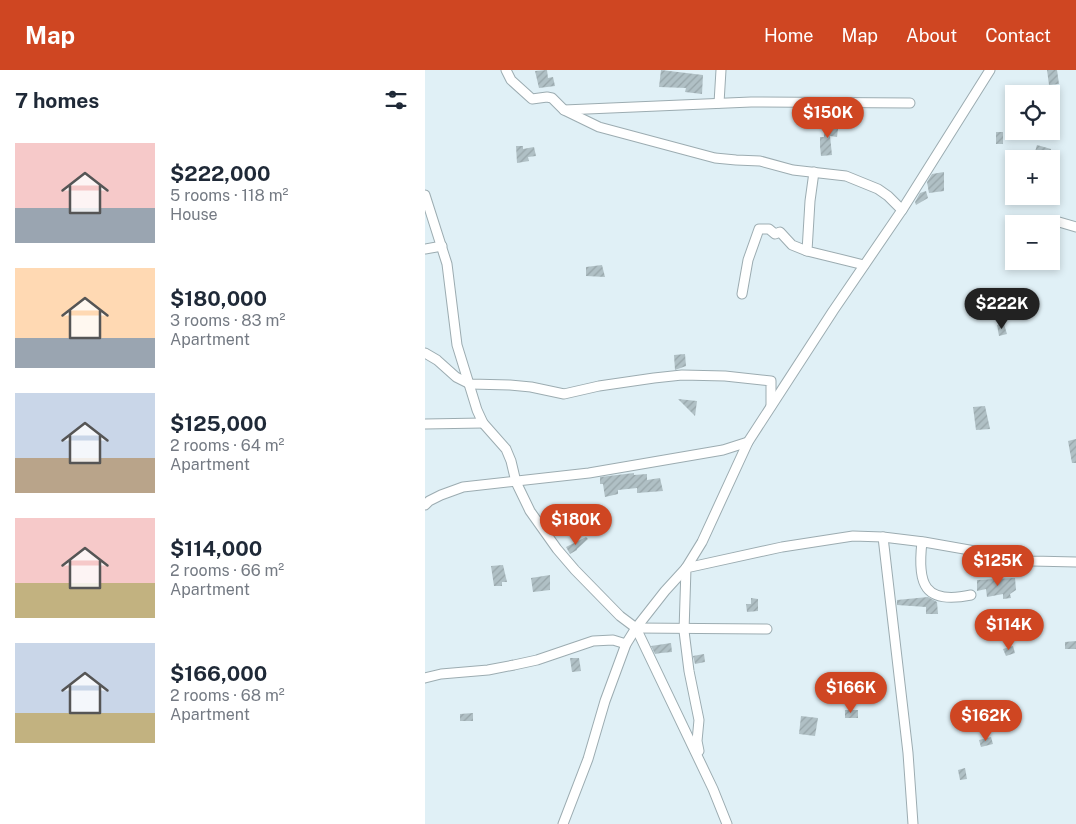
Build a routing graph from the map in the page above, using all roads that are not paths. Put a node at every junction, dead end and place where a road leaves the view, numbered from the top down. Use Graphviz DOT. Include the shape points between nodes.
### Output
graph roads {
  1 [pos="506,70"];
  2 [pos="721,70"];
  3 [pos="988,71"];
  4 [pos="719,103"];
  5 [pos="910,103"];
  6 [pos="564,110"];
  7 [pos="814,172"];
  8 [pos="425,195"];
  9 [pos="901,210"];
  10 [pos="1060,222"];
  11 [pos="1076,227"];
  12 [pos="441,246"];
  13 [pos="425,249"];
  14 [pos="807,251"];
  15 [pos="864,265"];
  16 [pos="742,294"];
  17 [pos="425,353"];
  18 [pos="470,384"];
  19 [pos="771,407"];
  20 [pos="483,423"];
  21 [pos="425,424"];
  22 [pos="748,442"];
  23 [pos="516,482"];
  24 [pos="425,505"];
  25 [pos="883,537"];
  26 [pos="922,542"];
  27 [pos="1076,562"];
  28 [pos="686,568"];
  29 [pos="971,595"];
  30 [pos="636,628"];
  31 [pos="767,629"];
  32 [pos="684,630"];
  33 [pos="626,644"];
  34 [pos="425,678"];
  35 [pos="704,770"];
  36 [pos="563,824"];
  37 [pos="727,824"];
  38 [pos="913,824"];
  1 -- 6 [label="street" via="511,80 532,99 552,98"];
  2 -- 4 [label="street"];
  3 -- 9 [label="street"];
  4 -- 5 [label="street"];
  4 -- 6 [label="street"];
  6 -- 7 [label="street" via="599,127 715,158 767,162"];
  7 -- 9 [label="street" via="846,176 867,184 888,196"];
  7 -- 14 [label="street"];
  8 -- 12 [label="street"];
  9 -- 15 [label="street"];
  10 -- 11 [label="street"];
  12 -- 13 [label="street"];
  12 -- 18 [label="street" via="450,277 457,345"];
  14 -- 15 [label="street"];
  14 -- 16 [label="street" via="793,245 780,232 759,230 748,260"];
  15 -- 19 [label="street"];
  17 -- 18 [label="street"];
  18 -- 19 [label="street" via="531,387 564,394 653,378 725,376 771,381"];
  18 -- 20 [label="street"];
  19 -- 22 [label="street"];
  20 -- 21 [label="street"];
  20 -- 23 [label="street" via="505,449"];
  22 -- 23 [label="street" via="723,450"];
  22 -- 28 [label="street" via="702,542"];
  23 -- 24 [label="street" via="463,488 441,495"];
  23 -- 30 [label="street" via="530,511 557,549 600,596"];
  25 -- 26 [label="street"];
  25 -- 28 [label="street" via="853,536 782,547"];
  25 -- 38 [label="street"];
  26 -- 27 [label="street" via="1032,561"];
  26 -- 29 [label="street" via="922,580 927,590 944,598"];
  28 -- 30 [label="street"];
  28 -- 32 [label="street"];
  30 -- 32 [label="street"];
  30 -- 33 [label="street"];
  30 -- 35 [label="street"];
  31 -- 32 [label="street"];
  32 -- 35 [label="street" via="699,720 697,741"];
  33 -- 34 [label="street" via="613,640 593,641 537,660"];
  33 -- 36 [label="street"];
  35 -- 37 [label="street"];
}
